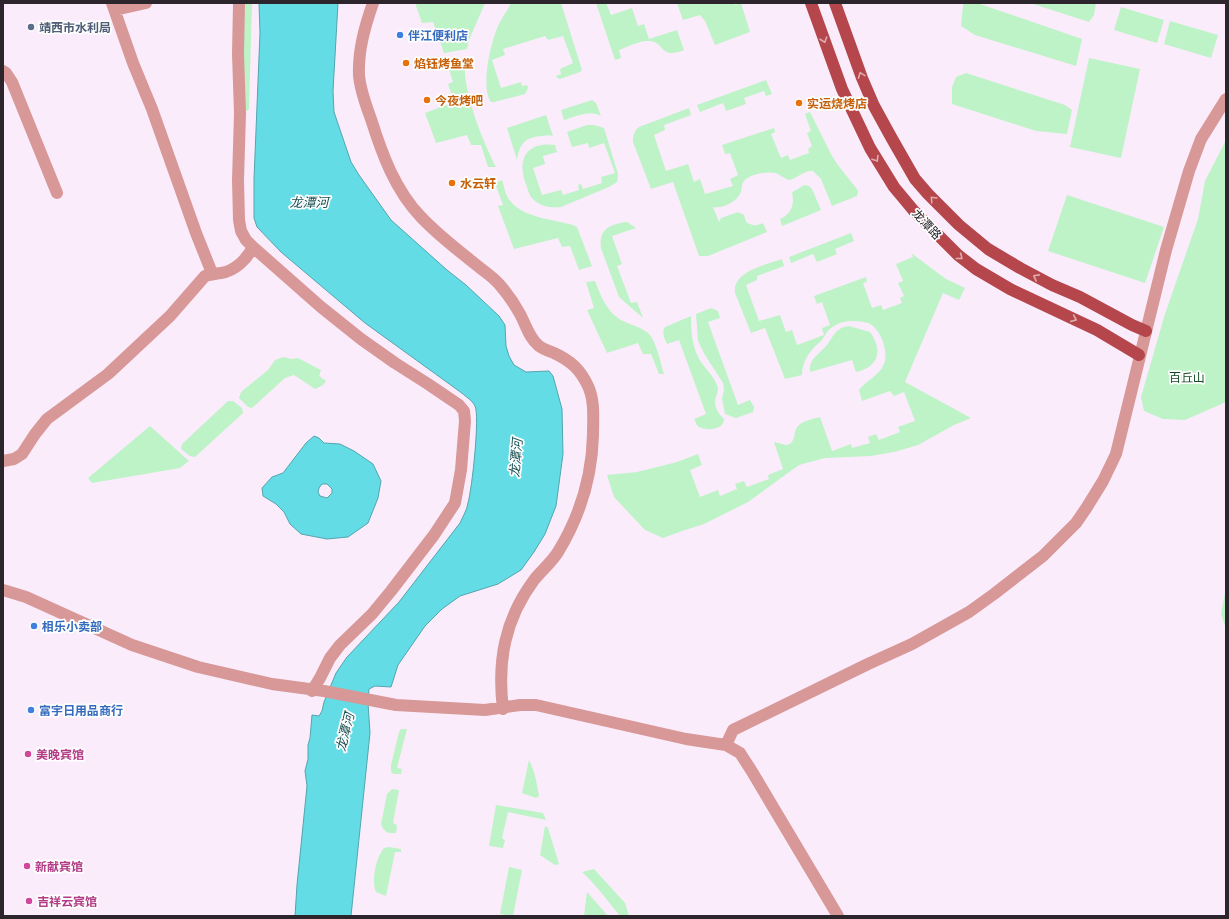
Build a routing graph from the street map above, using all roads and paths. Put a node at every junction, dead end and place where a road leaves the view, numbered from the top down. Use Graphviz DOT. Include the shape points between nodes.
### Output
graph roads {
  1 [pos="146,3"];
  2 [pos="239,3"];
  3 [pos="373,3"];
  4 [pos="811,3"];
  5 [pos="835,3"];
  6 [pos="114,7"];
  7 [pos="3,71"];
  8 [pos="1226,99"];
  9 [pos="57,193"];
  10 [pos="253,247"];
  11 [pos="212,273"];
  12 [pos="1146,331"];
  13 [pos="1139,356"];
  14 [pos="3,461"];
  15 [pos="3,590"];
  16 [pos="318,691"];
  17 [pos="503,709"];
  18 [pos="726,745"];
  19 [pos="838,916"];
  1 -- 6 [label="street"];
  2 -- 10 [label="street" via="239,213 241,231"];
  3 -- 17 [label="street" via="362,36 359,76 364,100 392,176 419,215 443,239 497,282 512,300 529,334 539,346 565,358 578,369 589,388 593,406 592,456 581,505 558,552 522,599 507,636 500,679"];
  4 -- 13 [label="main road, 龙潭路, one-way" via="842,89 870,148 894,187 914,211 958,255 976,268 1010,289 1097,330"];
  12 -- 5 [label="main road, 龙潭路, one-way" via="1052,285 995,253 959,226 928,194 915,179 874,106"];
  6 -- 11 [label="street"];
  7 -- 9 [label="street" via="12,82"];
  8 -- 12 [label="street" via="1201,139 1189,171"];
  10 -- 11 [label="street" via="249,256 231,270"];
  10 -- 16 [label="street" via="361,339 464,411 461,470 455,504 372,614 330,658 320,678"];
  11 -- 14 [label="street" via="205,276 170,316 108,374 47,419 22,454"];
  12 -- 13 [label="street"];
  13 -- 18 [label="street" via="1116,454 1087,508 1076,523 1043,556 969,612 912,644 733,730"];
  15 -- 16 [label="street" via="26,597 132,645 198,667 272,684"];
  16 -- 17 [label="street" via="396,705 464,710"];
  17 -- 18 [label="street" via="536,705 686,739"];
  18 -- 19 [label="street" via="740,753 752,770"];
}
